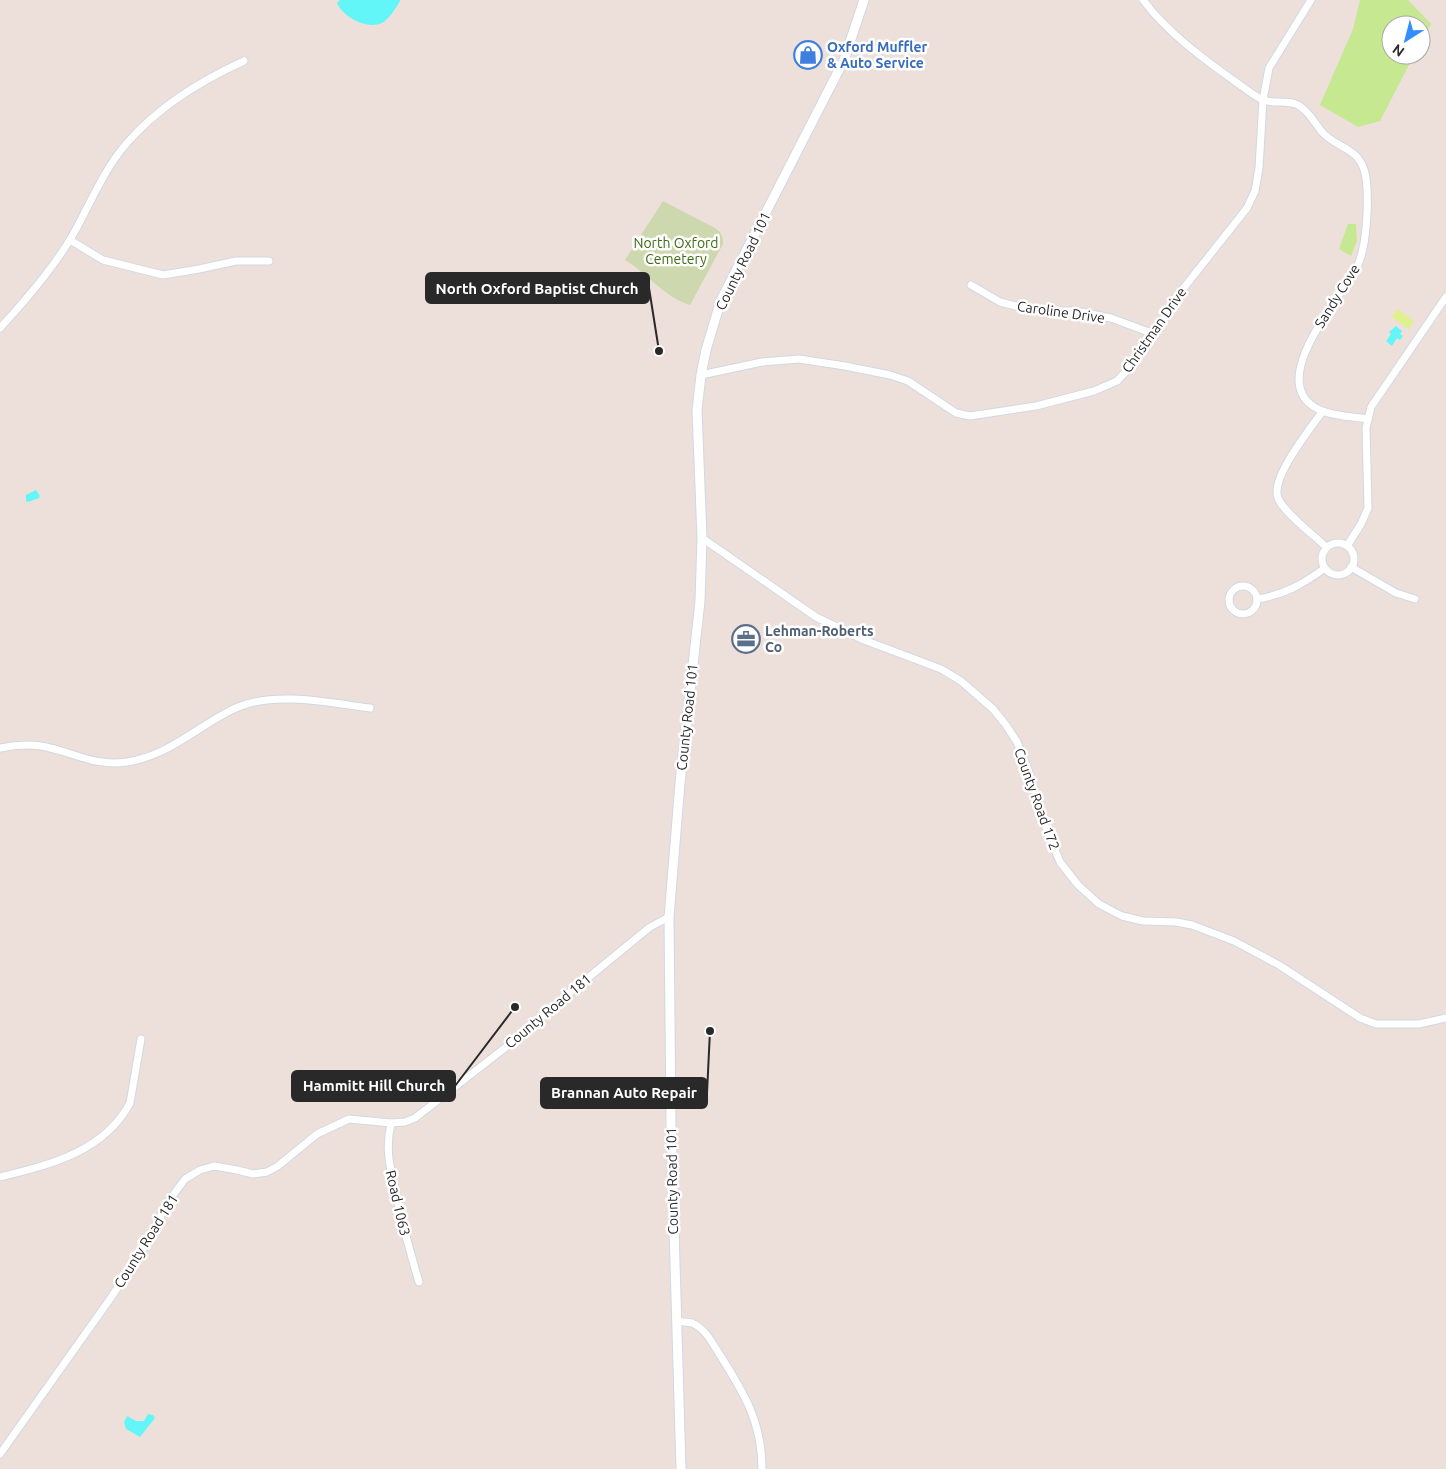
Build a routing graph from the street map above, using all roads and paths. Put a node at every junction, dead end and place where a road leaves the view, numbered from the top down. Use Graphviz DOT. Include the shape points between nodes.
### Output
graph roads {
  1 [pos="864,0"];
  2 [pos="1143,0"];
  3 [pos="1311,0"];
  4 [pos="244,61"];
  5 [pos="1263,100"];
  6 [pos="70,240"];
  7 [pos="270,261"];
  8 [pos="971,285"];
  9 [pos="1446,297"];
  10 [pos="0,328"];
  11 [pos="1154,334"];
  12 [pos="701,375"];
  13 [pos="1322,412"];
  14 [pos="1368,419"];
  15 [pos="702,538"];
  16 [pos="1347,546"];
  17 [pos="1326,547"];
  18 [pos="1351,567"];
  19 [pos="1325,568"];
  20 [pos="1257,599"];
  21 [pos="1415,599"];
  22 [pos="370,708"];
  23 [pos="0,748"];
  24 [pos="669,917"];
  25 [pos="1446,1018"];
  26 [pos="141,1040"];
  27 [pos="391,1123"];
  28 [pos="0,1176"];
  29 [pos="419,1282"];
  30 [pos="677,1321"];
  31 [pos="0,1454"];
  32 [pos="681,1469"];
  33 [pos="762,1469"];
  1 -- 12 [label="street, County Road 101" via="840,68 721,300"];
  2 -- 5 [label="street, Sandy Cove" via="1198,55"];
  3 -- 5 [label="street, Christman Drive" via="1269,68"];
  4 -- 6 [label="street" via="193,86 144,124 112,164"];
  5 -- 11 [label="street, Christman Drive" via="1255,191 1247,208 1175,299"];
  5 -- 13 [label="street, Sandy Cove" via="1292,103 1308,112 1324,134 1356,156 1362,163 1366,179 1366,234 1357,268 1310,341 1300,374 1301,390 1308,403"];
  6 -- 7 [label="street" via="103,260 163,275 236,261"];
  6 -- 10 [label="street" via="28,298"];
  8 -- 11 [label="street, Caroline Drive" via="1000,302 1035,311 1076,311"];
  9 -- 14 [label="street" via="1371,407"];
  11 -- 12 [label="street, Christman Drive" via="1117,381 1046,404 985,415 956,413 890,374 845,366 799,360 762,362"];
  12 -- 15 [label="street, County Road 101" via="697,420"];
  13 -- 14 [label="street"];
  13 -- 17 [label="street" via="1280,475 1276,490 1287,511"];
  14 -- 16 [label="street" via="1368,508"];
  15 -- 24 [label="street, County Road 101" via="700,601"];
  15 -- 25 [label="street, County Road 172" via="816,617 864,640 942,669 992,709 1017,742 1060,862 1089,897 1122,916 1192,925 1234,941 1273,961 1360,1018 1376,1024 1419,1024"];
  16 -- 17 [label="street" via="1339,543"];
  16 -- 18 [label="street" via="1353,554"];
  17 -- 19 [label="street" via="1322,555"];
  18 -- 19 [label="street" via="1338,574"];
  18 -- 21 [label="street" via="1396,593"];
  19 -- 20 [label="street" via="1294,589"];
  20 -- 20 [label="street" via="1248,587 1239,586 1229,595 1229,603 1237,613 1250,613"];
  22 -- 23 [label="street" via="290,699 258,701 239,707 160,752 124,762 89,761 42,746 21,744"];
  24 -- 27 [label="street, County Road 181" via="650,927 422,1113 405,1122"];
  24 -- 30 [label="street, County Road 101"];
  26 -- 28 [label="street" via="130,1103 108,1132 82,1150 47,1164"];
  27 -- 29 [label="street, Road 1063" via="388,1163"];
  27 -- 31 [label="street, County Road 181" via="350,1119 317,1134 267,1172 253,1174 214,1166 186,1179 168,1202 141,1253 110,1299"];
  30 -- 32 [label="street, County Road 101"];
  30 -- 33 [label="street" via="692,1323 707,1335 743,1391 758,1431"];
}
